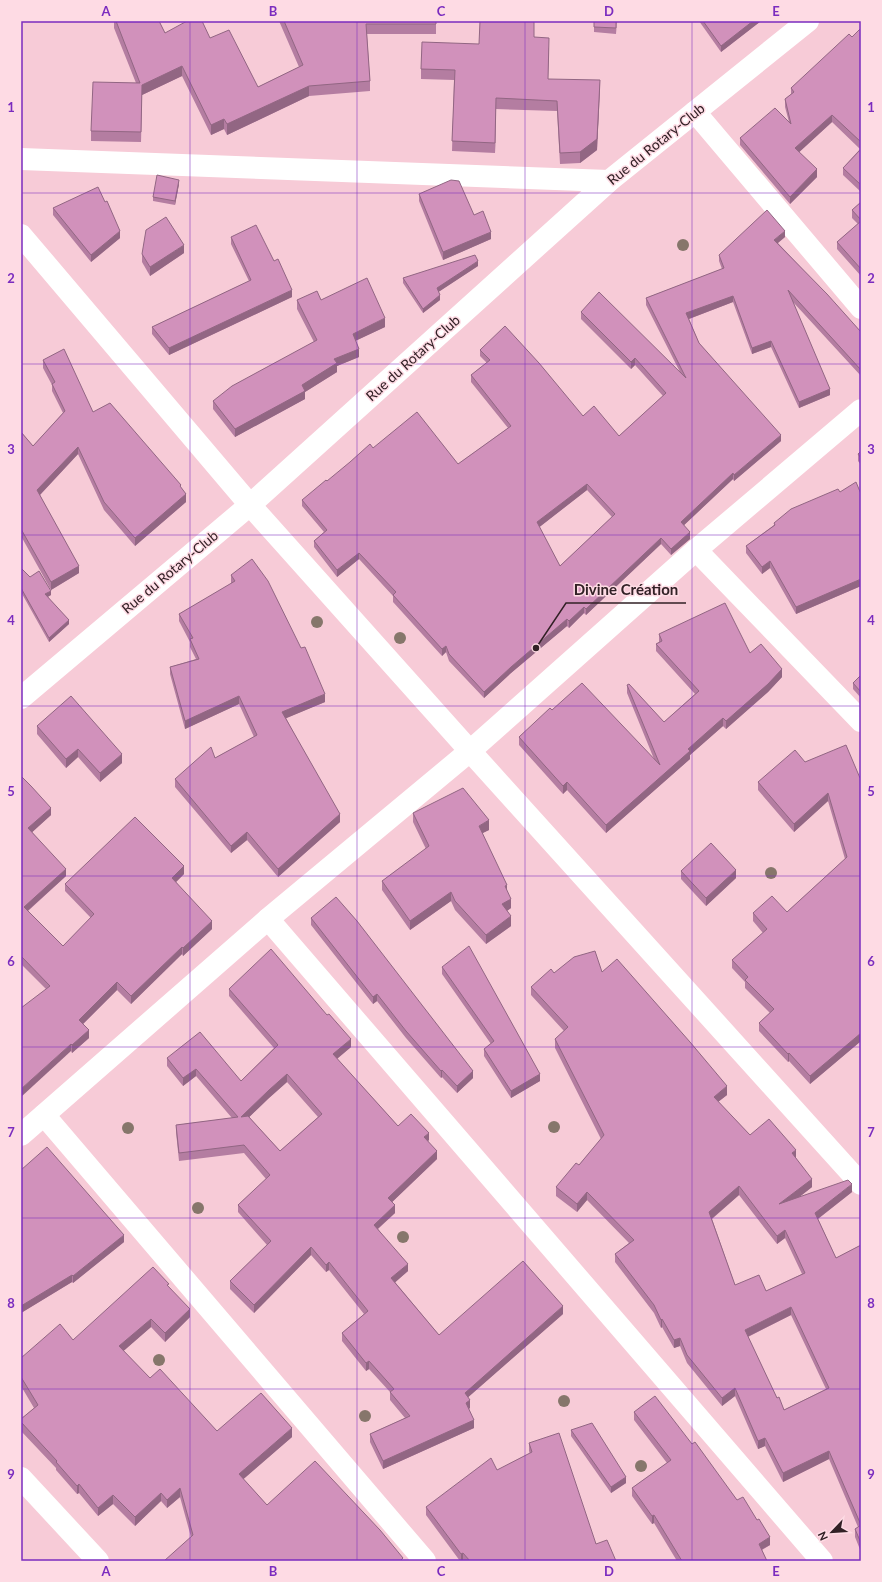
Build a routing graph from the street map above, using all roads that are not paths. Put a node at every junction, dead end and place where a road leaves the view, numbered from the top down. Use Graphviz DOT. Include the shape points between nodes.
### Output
graph roads {
  1 [pos="808,21"];
  2 [pos="695,112"];
  3 [pos="21,158"];
  4 [pos="609,181"];
  5 [pos="21,235"];
  6 [pos="861,308"];
  7 [pos="861,410"];
  8 [pos="250,505"];
  9 [pos="696,550"];
  10 [pos="21,698"];
  11 [pos="861,721"];
  12 [pos="470,751"];
  13 [pos="268,919"];
  14 [pos="44,1115"];
  15 [pos="21,1135"];
  16 [pos="861,1184"];
  17 [pos="21,1478"];
  18 [pos="98,1561"];
  19 [pos="425,1561"];
  20 [pos="822,1561"];
  1 -- 2 [label="street, Rue du Rotary-Club"];
  2 -- 4 [label="street, Rue du Rotary-Club"];
  2 -- 6 [label="street"];
  3 -- 4 [label="street"];
  4 -- 8 [label="street, Rue du Rotary-Club"];
  5 -- 8 [label="street"];
  7 -- 9 [label="street"];
  8 -- 10 [label="street, Rue du Rotary-Club"];
  8 -- 12 [label="street"];
  9 -- 11 [label="street"];
  9 -- 12 [label="street"];
  12 -- 13 [label="street"];
  12 -- 16 [label="street"];
  13 -- 14 [label="street"];
  13 -- 20 [label="street"];
  14 -- 15 [label="street"];
  14 -- 19 [label="street"];
  17 -- 18 [label="street"];
}
